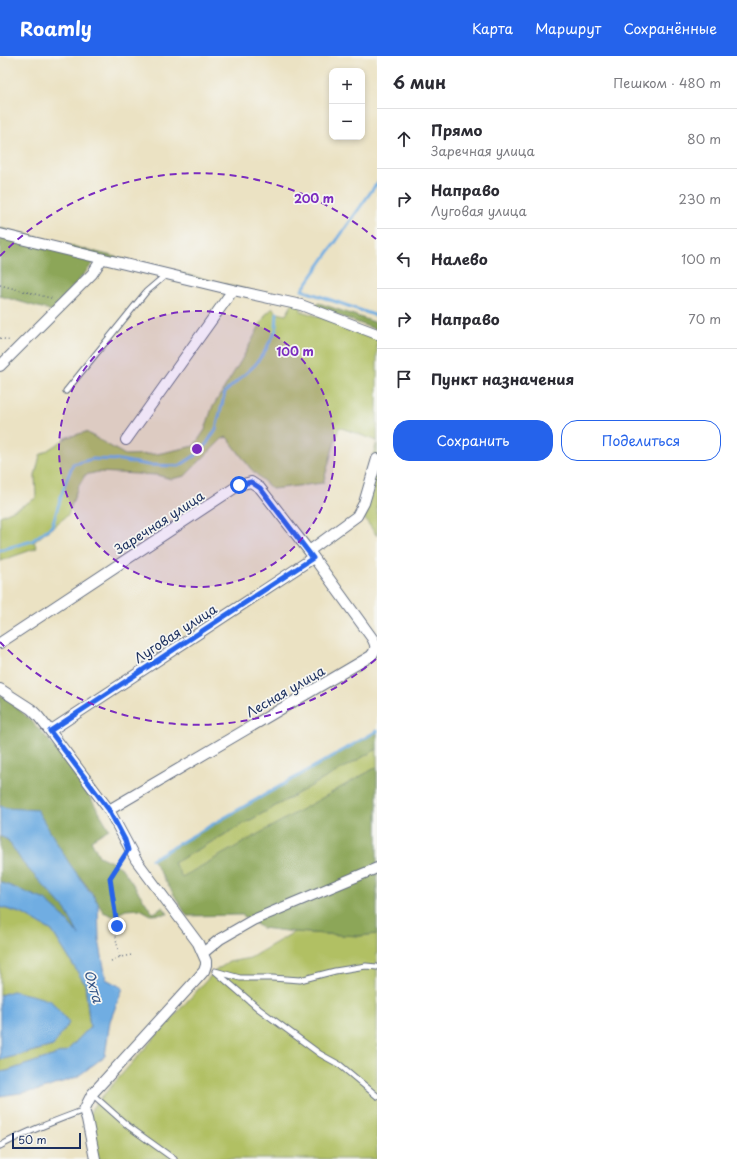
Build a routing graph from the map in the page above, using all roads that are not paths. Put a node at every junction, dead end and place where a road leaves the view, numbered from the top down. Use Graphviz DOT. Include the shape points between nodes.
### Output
graph roads {
  1 [pos="0,234"];
  2 [pos="102,259"];
  3 [pos="168,274"];
  4 [pos="233,290"];
  5 [pos="377,334"];
  6 [pos="0,366"];
  7 [pos="66,391"];
  8 [pos="126,440"];
  9 [pos="377,459"];
  10 [pos="311,554"];
  11 [pos="0,642"];
  12 [pos="0,689"];
  13 [pos="50,731"];
  14 [pos="109,810"];
  15 [pos="377,868"];
  16 [pos="202,953"];
  17 [pos="377,967"];
  18 [pos="92,1094"];
  19 [pos="377,1096"];
  20 [pos="84,1110"];
  21 [pos="0,1146"];
  22 [pos="95,1159"];
  23 [pos="174,1159"];
  1 -- 2 [label="street"];
  2 -- 3 [label="street"];
  2 -- 6 [label="street" via="92,274"];
  3 -- 4 [label="street"];
  3 -- 7 [label="lane" via="146,292"];
  4 -- 5 [label="street" via="301,305"];
  4 -- 8 [label="street"];
  9 -- 10 [label="street, Луговая улица" via="364,503 357,516"];
  10 -- 11 [label="street, Заречная улица" via="260,488 246,482"];
  10 -- 13 [label="street, Луговая улица"];
  10 -- 14 [label="street, Лесная улица" via="372,638 375,650 371,656"];
  12 -- 13 [label="street" via="31,709"];
  13 -- 14 [label="street"];
  14 -- 16 [label="street" via="136,860 198,943"];
  15 -- 16 [label="street" via="252,920"];
  16 -- 18 [label="street" via="206,965 200,975"];
  17 -- 19 [label="lane" via="366,966 335,971 300,980 240,978 215,971 259,1009 340,1066"];
  18 -- 20 [label="street"];
  18 -- 23 [label="lane" via="128,1126"];
  20 -- 21 [label="lane" via="30,1130"];
  20 -- 22 [label="street"];
}
